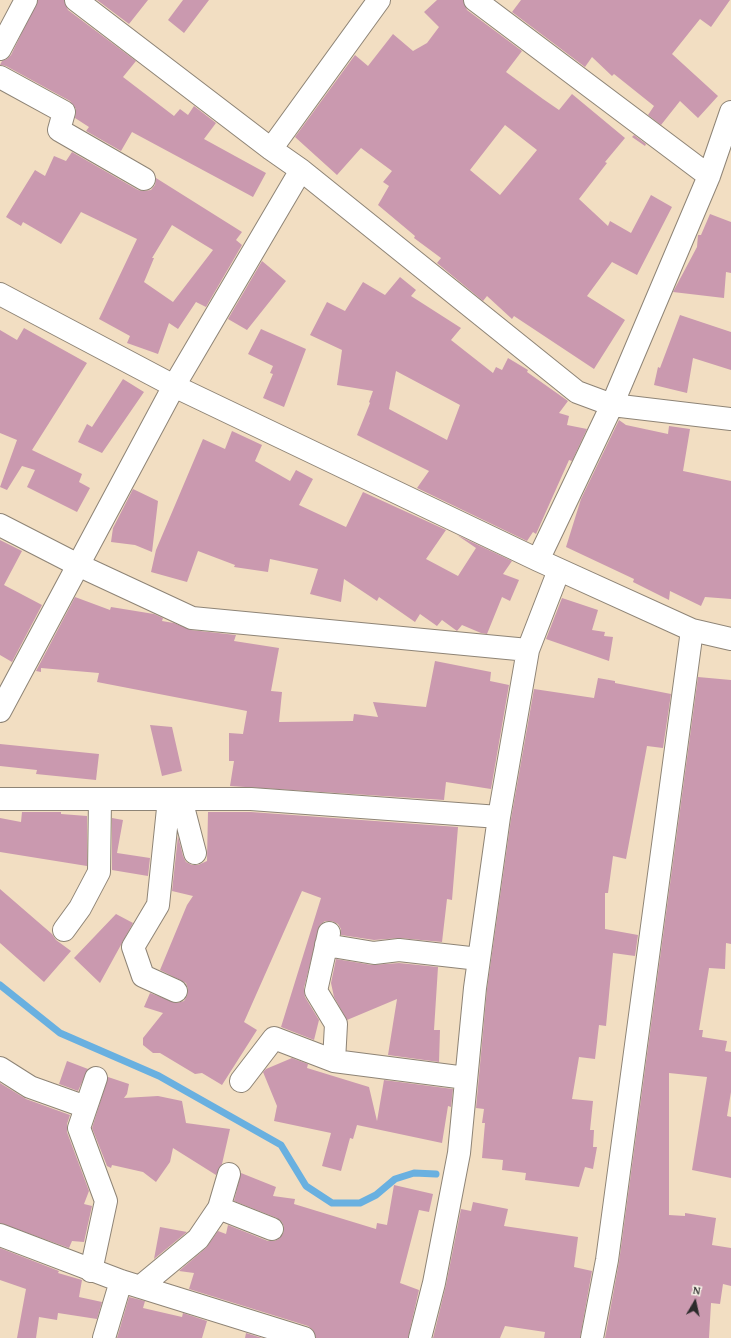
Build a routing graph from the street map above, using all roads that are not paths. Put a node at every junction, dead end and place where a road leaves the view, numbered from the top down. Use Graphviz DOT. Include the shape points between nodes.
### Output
graph roads {
  1 [pos="26,0"];
  2 [pos="76,0"];
  3 [pos="379,0"];
  4 [pos="475,0"];
  5 [pos="0,49"];
  6 [pos="0,77"];
  7 [pos="731,112"];
  8 [pos="271,149"];
  9 [pos="301,170"];
  10 [pos="709,176"];
  11 [pos="144,179"];
  12 [pos="0,294"];
  13 [pos="174,386"];
  14 [pos="612,405"];
  15 [pos="731,419"];
  16 [pos="0,525"];
  17 [pos="538,560"];
  18 [pos="78,565"];
  19 [pos="559,570"];
  20 [pos="692,630"];
  21 [pos="731,639"];
  22 [pos="528,650"];
  23 [pos="0,711"];
  24 [pos="0,799"];
  25 [pos="100,799"];
  26 [pos="175,799"];
  27 [pos="499,817"];
  28 [pos="195,854"];
  29 [pos="64,930"];
  30 [pos="479,959"];
  31 [pos="176,991"];
  32 [pos="334,1061"];
  33 [pos="0,1068"];
  34 [pos="96,1078"];
  35 [pos="466,1078"];
  36 [pos="241,1081"];
  37 [pos="86,1107"];
  38 [pos="228,1174"];
  39 [pos="219,1208"];
  40 [pos="272,1229"];
  41 [pos="0,1235"];
  42 [pos="91,1271"];
  43 [pos="131,1284"];
  44 [pos="104,1338"];
  45 [pos="304,1338"];
  46 [pos="420,1338"];
  47 [pos="592,1338"];
  1 -- 5 [label="street"];
  2 -- 8 [label="street"];
  3 -- 8 [label="street"];
  4 -- 10 [label="street"];
  6 -- 11 [label="street" via="64,112 59,130"];
  7 -- 10 [label="street"];
  8 -- 9 [label="street"];
  9 -- 13 [label="street"];
  9 -- 14 [label="street" via="577,392"];
  10 -- 14 [label="street"];
  12 -- 13 [label="street"];
  13 -- 17 [label="street"];
  13 -- 18 [label="street"];
  14 -- 15 [label="street"];
  14 -- 17 [label="street"];
  16 -- 18 [label="street"];
  17 -- 19 [label="street"];
  18 -- 22 [label="street" via="192,618"];
  18 -- 23 [label="street"];
  19 -- 20 [label="street"];
  19 -- 22 [label="street"];
  20 -- 21 [label="street"];
  20 -- 47 [label="street" via="608,1252"];
  22 -- 27 [label="street"];
  24 -- 25 [label="street"];
  25 -- 26 [label="street"];
  25 -- 29 [label="street" via="98,872 80,908"];
  26 -- 27 [label="street" via="251,799"];
  26 -- 28 [label="street"];
  26 -- 31 [label="street" via="158,905 133,947 143,976"];
  27 -- 30 [label="street"];
  30 -- 32 [label="street" via="399,950 374,953 328,939 316,991 336,1024"];
  30 -- 35 [label="street"];
  32 -- 35 [label="street"];
  32 -- 36 [label="street" via="274,1038"];
  33 -- 37 [label="street" via="30,1087"];
  34 -- 37 [label="street"];
  35 -- 46 [label="street" via="459,1153 434,1283"];
  37 -- 42 [label="street" via="79,1128 106,1200"];
  38 -- 39 [label="street"];
  39 -- 40 [label="street"];
  39 -- 43 [label="street" via="198,1239"];
  41 -- 42 [label="street"];
  42 -- 43 [label="street"];
  43 -- 44 [label="street"];
  43 -- 45 [label="street"];
}
